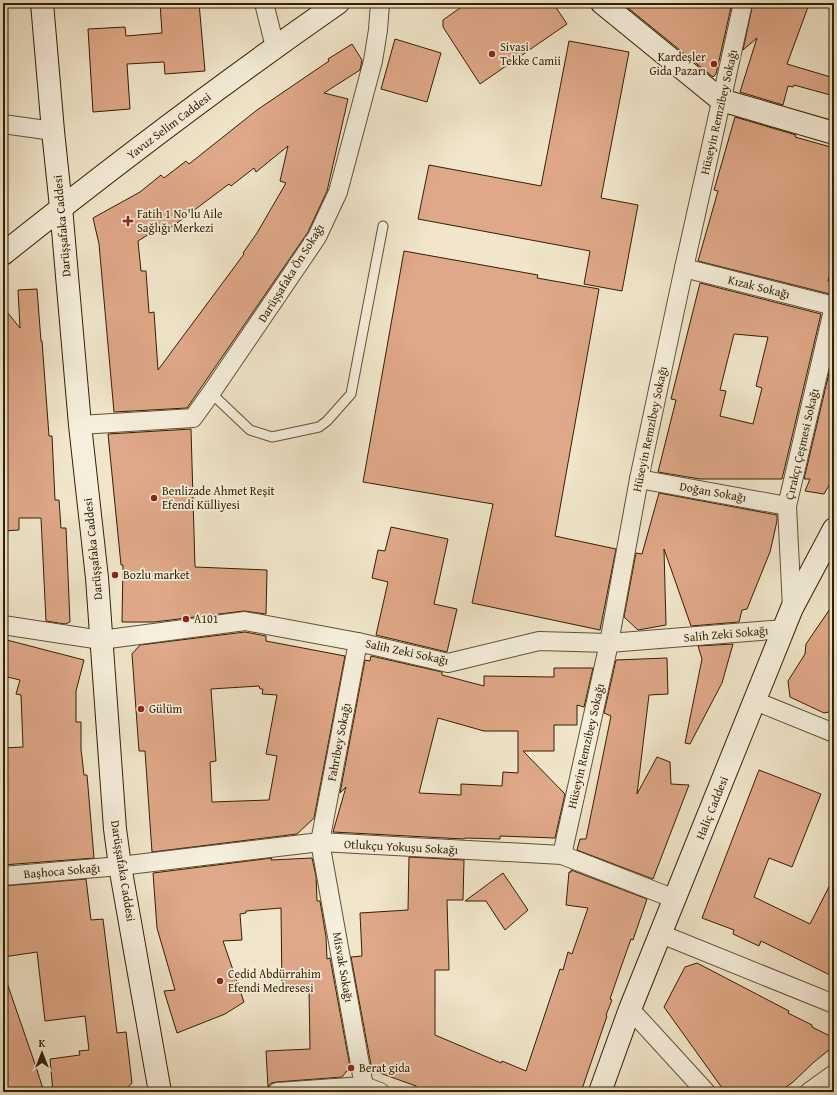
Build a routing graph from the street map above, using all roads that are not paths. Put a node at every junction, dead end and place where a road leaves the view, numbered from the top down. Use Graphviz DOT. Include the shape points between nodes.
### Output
graph roads {
  1 [pos="42,3"];
  2 [pos="264,3"];
  3 [pos="338,3"];
  4 [pos="380,3"];
  5 [pos="602,3"];
  6 [pos="743,3"];
  7 [pos="275,47"];
  8 [pos="721,100"];
  9 [pos="3,124"];
  10 [pos="53,131"];
  11 [pos="834,133"];
  12 [pos="61,207"];
  13 [pos="383,226"];
  14 [pos="3,254"];
  15 [pos="684,268"];
  16 [pos="834,306"];
  17 [pos="211,393"];
  18 [pos="80,425"];
  19 [pos="639,479"];
  20 [pos="787,506"];
  21 [pos="834,529"];
  22 [pos="792,608"];
  23 [pos="3,625"];
  24 [pos="784,629"];
  25 [pos="101,640"];
  26 [pos="358,642"];
  27 [pos="609,643"];
  28 [pos="755,701"];
  29 [pos="834,733"];
  30 [pos="320,842"];
  31 [pos="562,855"];
  32 [pos="120,866"];
  33 [pos="3,876"];
  34 [pos="676,899"];
  35 [pos="661,934"];
  36 [pos="834,1004"];
  37 [pos="630,1009"];
  38 [pos="834,1074"];
  39 [pos="370,1090"];
  40 [pos="160,1092"];
  41 [pos="277,1092"];
  42 [pos="600,1092"];
  43 [pos="706,1092"];
  44 [pos="809,1092"];
  1 -- 10 [label="street, Darüşşafaka Caddesi"];
  2 -- 7 [label="street"];
  3 -- 7 [label="street, Yavuz Selim Caddesi"];
  4 -- 17 [label="street, Darüşşafaka Ön Sokağı" via="373,61 338,192 317,237"];
  5 -- 8 [label="street"];
  6 -- 8 [label="street, Hüseyin Remzibey Sokağı"];
  7 -- 12 [label="street, Yavuz Selim Caddesi"];
  8 -- 11 [label="street"];
  8 -- 15 [label="street, Hüseyin Remzibey Sokağı"];
  9 -- 10 [label="street"];
  10 -- 12 [label="street, Darüşşafaka Caddesi"];
  12 -- 14 [label="street, Yavuz Selim Caddesi"];
  12 -- 18 [label="street, Darüşşafaka Caddesi"];
  13 -- 17 [label="lane" via="351,394 327,421 319,427 272,437 250,430"];
  15 -- 16 [label="street, Kızak Sokağı"];
  15 -- 19 [label="street, Hüseyin Remzibey Sokağı"];
  16 -- 20 [label="street, Çırakçı Çeşmesi Sokağı"];
  17 -- 18 [label="street, Darüşşafaka Ön Sokağı" via="193,418"];
  18 -- 25 [label="street, Darüşşafaka Caddesi" via="97,578"];
  19 -- 20 [label="street, Doğan Sokağı"];
  19 -- 27 [label="street, Hüseyin Remzibey Sokağı"];
  20 -- 22 [label="street, Çırakçı Çeşmesi Sokağı"];
  21 -- 22 [label="street, Haliç Caddesi"];
  22 -- 24 [label="street, Haliç Caddesi"];
  23 -- 25 [label="street, Salih Zeki Sokağı"];
  24 -- 27 [label="street, Salih Zeki Sokağı"];
  24 -- 28 [label="street, Haliç Caddesi"];
  25 -- 26 [label="street, Salih Zeki Sokağı" via="246,621"];
  25 -- 32 [label="street, Darüşşafaka Caddesi"];
  26 -- 27 [label="street, Salih Zeki Sokağı" via="448,663 539,641"];
  26 -- 30 [label="street, Fahribey Sokağı"];
  27 -- 31 [label="street, Hüseyin Remzibey Sokağı"];
  28 -- 29 [label="street"];
  28 -- 34 [label="street, Haliç Caddesi"];
  30 -- 31 [label="street, Otlukçu Yokuşu Sokağı"];
  30 -- 32 [label="street, Otlukçu Yokuşu Sokağı"];
  30 -- 39 [label="street, Misvak Sokağı"];
  31 -- 34 [label="street, Otlukçu Yokuşu Sokağı"];
  32 -- 33 [label="street, Başhoca Sokağı"];
  32 -- 40 [label="street, Darüşşafaka Caddesi"];
  34 -- 35 [label="street, Haliç Caddesi"];
  35 -- 36 [label="street"];
  35 -- 37 [label="street, Haliç Caddesi"];
  37 -- 42 [label="street, Haliç Caddesi"];
  37 -- 43 [label="street"];
  38 -- 44 [label="street"];
  39 -- 41 [label="street"];
}
